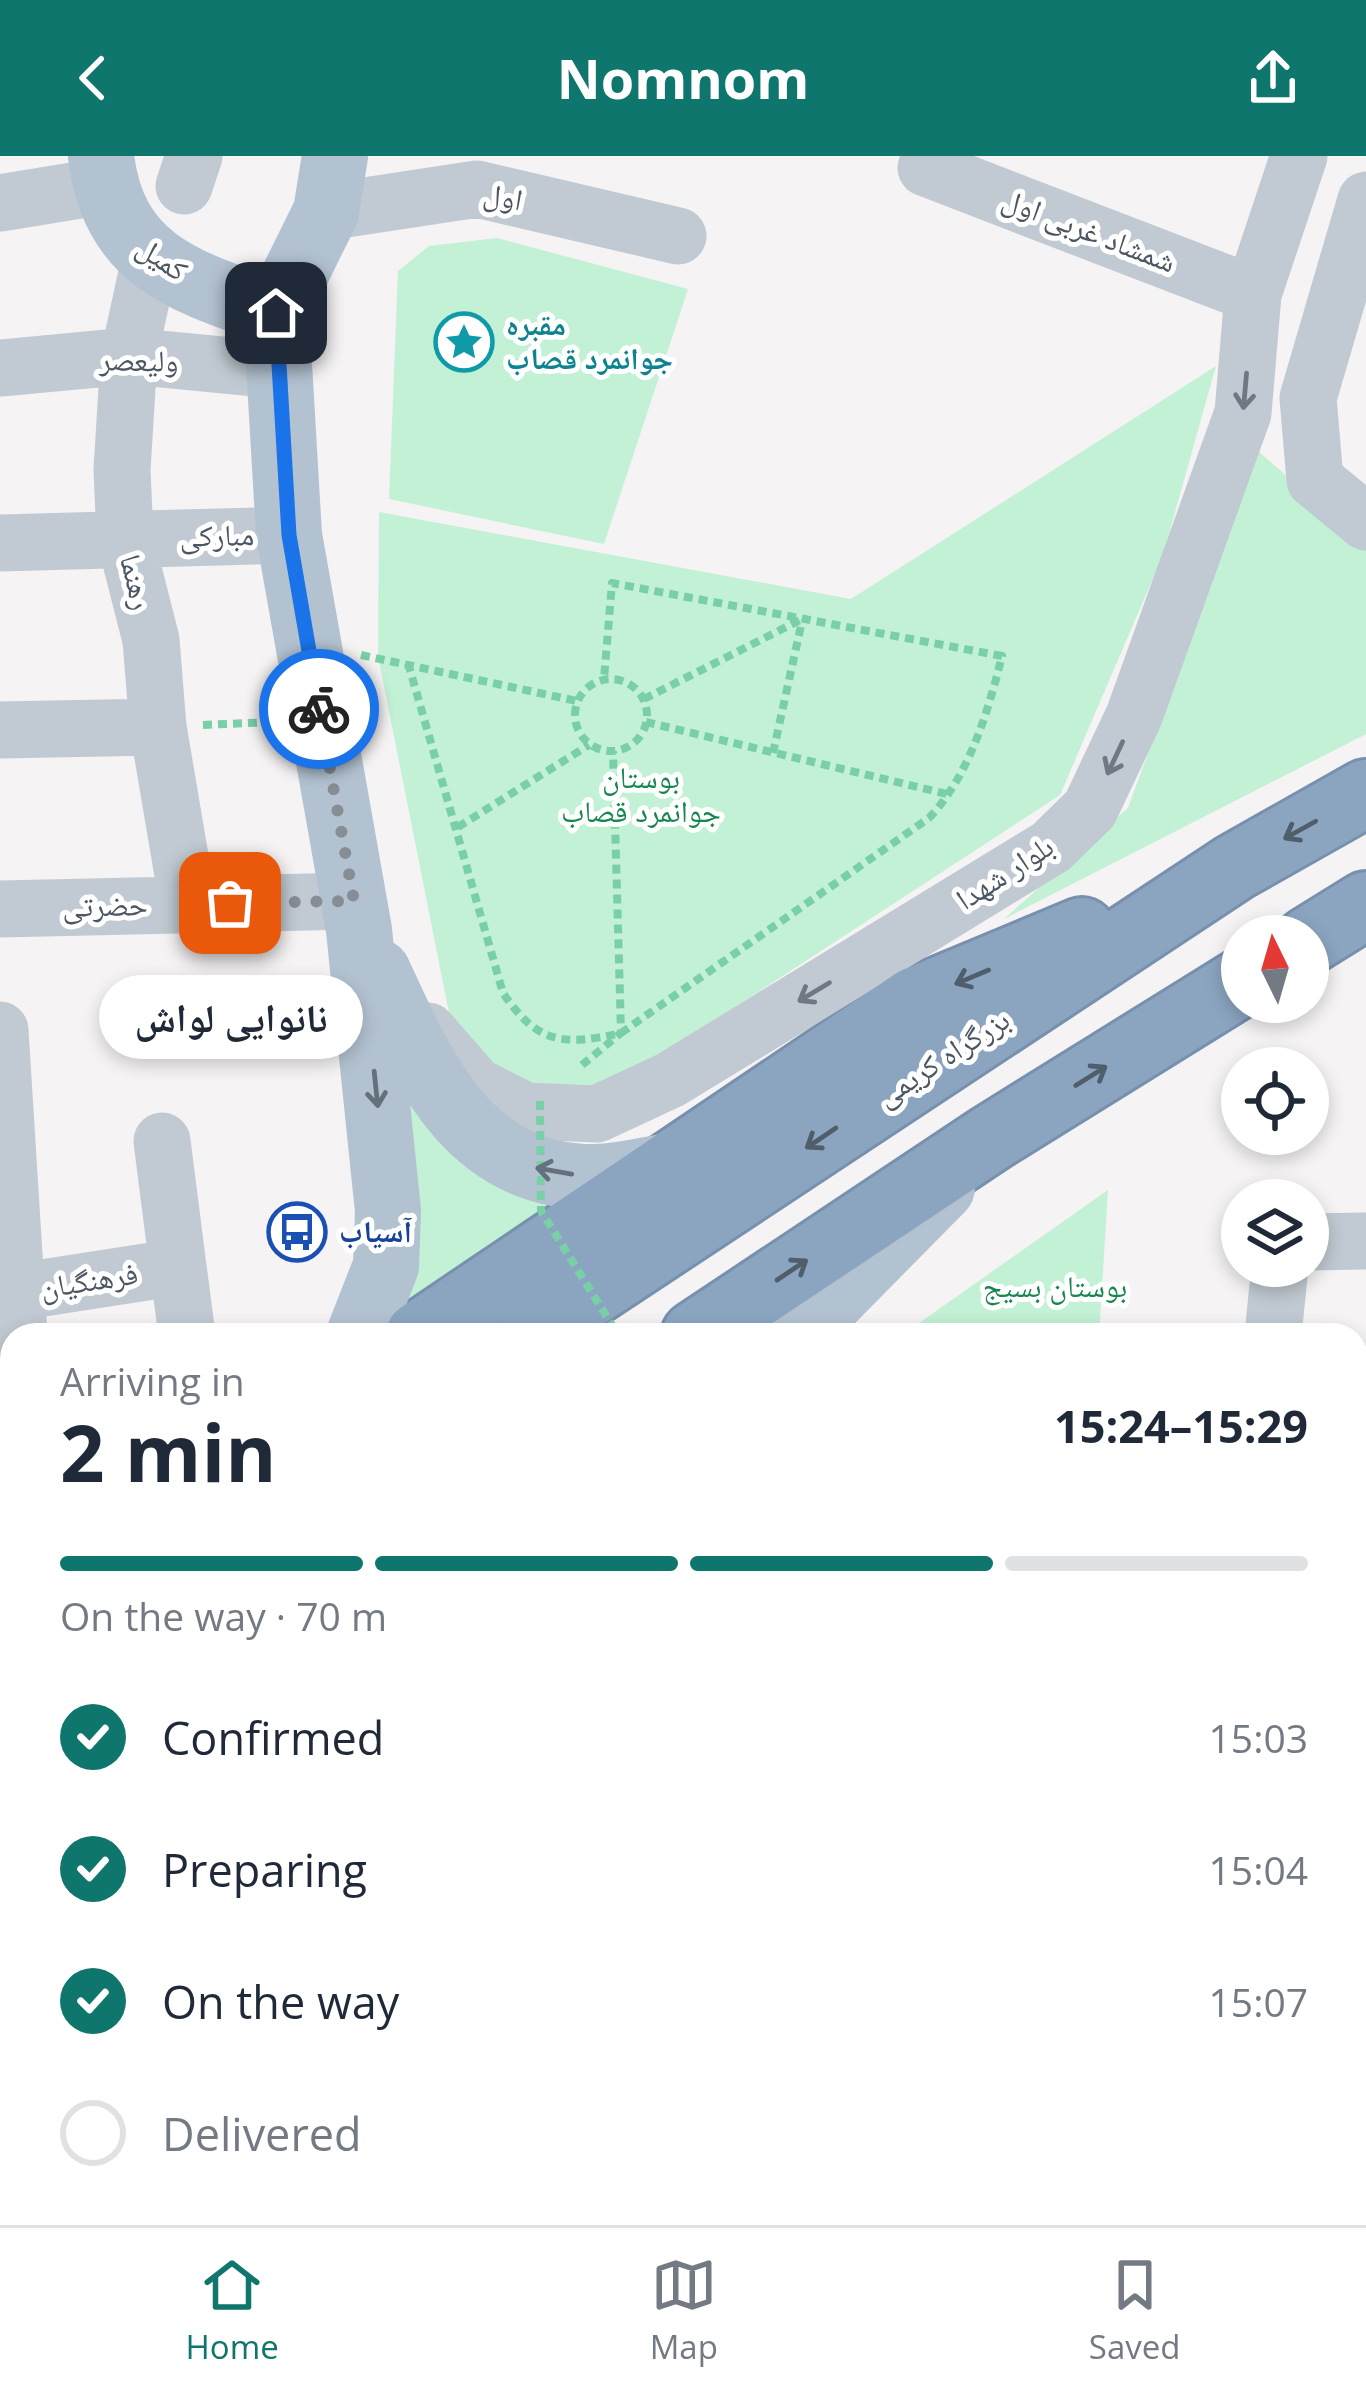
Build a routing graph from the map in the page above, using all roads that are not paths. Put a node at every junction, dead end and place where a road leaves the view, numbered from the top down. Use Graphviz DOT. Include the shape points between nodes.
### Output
graph roads {
  1 [pos="1299,156"];
  2 [pos="926,168"];
  3 [pos="102,171"];
  4 [pos="331,184"];
  5 [pos="0,203"];
  6 [pos="1365,204"];
  7 [pos="678,236"];
  8 [pos="150,259"];
  9 [pos="1253,294"];
  10 [pos="277,342"];
  11 [pos="129,356"];
  12 [pos="0,368"];
  13 [pos="1366,522"];
  14 [pos="289,535"];
  15 [pos="125,538"];
  16 [pos="0,543"];
  17 [pos="158,727"];
  18 [pos="0,730"];
  19 [pos="1366,793"];
  20 [pos="1235,867"];
  21 [pos="188,904"];
  22 [pos="1366,904"];
  23 [pos="0,908"];
  24 [pos="357,915"];
  25 [pos="1329,928"];
  26 [pos="1221,995"];
  27 [pos="1,1048"];
  28 [pos="991,1138"];
  29 [pos="161,1141"];
  30 [pos="669,1166"];
  31 [pos="1366,1241"];
  32 [pos="1329,1242"];
  33 [pos="178,1267"];
  34 [pos="1278,1287"];
  35 [pos="18,1314"];
  36 [pos="186,1323"];
  37 [pos="364,1323"];
  38 [pos="436,1323"];
  39 [pos="545,1323"];
  40 [pos="713,1323"];
  41 [pos="809,1323"];
  42 [pos="1274,1323"];
  1 -- 9 [label="street, بلوار شهدا"];
  2 -- 9 [label="street, شمشاد غربی اول"];
  3 -- 5 [label="street"];
  3 -- 8 [label="main road, کمیل" via="119,227"];
  4 -- 7 [label="street, اول" via="477,189"];
  4 -- 10 [label="main road"];
  6 -- 13 [label="street" via="1308,398 1315,480"];
  8 -- 10 [label="main road, کمیل" via="210,290"];
  8 -- 11 [label="street, رهنما"];
  9 -- 24 [label="street, بلوار شهدا, one-way" via="1243,413 1134,716 1090,809 1052,848 670,1080 597,1114 525,1111 476,1086 425,1029"];
  10 -- 11 [label="street, ولیعصر"];
  10 -- 14 [label="main road"];
  11 -- 12 [label="street, ولیعصر"];
  11 -- 15 [label="street, رهنما"];
  14 -- 15 [label="street, مبارکی"];
  14 -- 24 [label="main road"];
  15 -- 16 [label="street, مبارکی"];
  15 -- 17 [label="street, رهنما" via="151,640"];
  17 -- 18 [label="street"];
  17 -- 21 [label="street, رهنما"];
  19 -- 20 [label="highway, بزرگراه کریمی, one-way"];
  20 -- 30 [label="highway, one-way" via="914,1001"];
  20 -- 39 [label="highway, بزرگراه کریمی, one-way"];
  21 -- 23 [label="street, حضرتی"];
  21 -- 24 [label="street, حضرتی"];
  22 -- 25 [label="highway"];
  30 -- 24 [label="main road, one-way" via="598,1177 546,1172 497,1152 457,1118 402,1024"];
  24 -- 37 [label="main road, one-way" via="388,1210 386,1266"];
  28 -- 26 [label="highway, one-way"];
  27 -- 35 [label="street"];
  40 -- 28 [label="highway, one-way"];
  28 -- 41 [label="main road"];
  29 -- 33 [label="street, فرهنگیان"];
  30 -- 38 [label="highway"];
  31 -- 32 [label="street"];
  33 -- 35 [label="street, فرهنگیان"];
  33 -- 36 [label="street"];
  34 -- 42 [label="street"];
}
